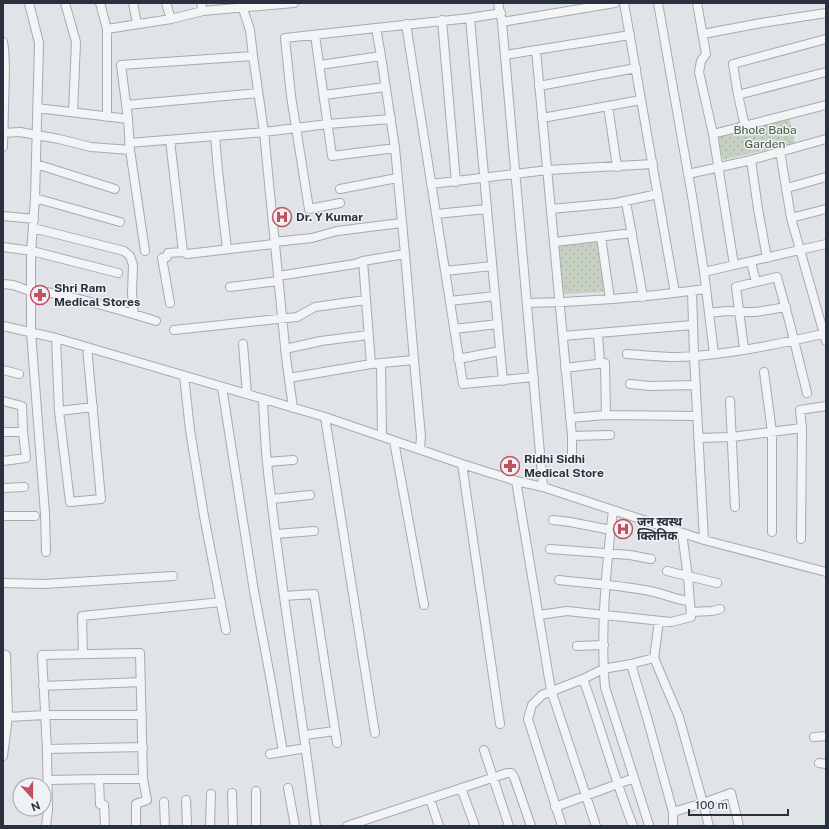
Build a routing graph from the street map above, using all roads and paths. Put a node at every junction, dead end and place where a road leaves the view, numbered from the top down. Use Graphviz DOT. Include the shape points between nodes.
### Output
graph roads {
  1 [pos="29,3"];
  2 [pos="65,3"];
  3 [pos="100,3"];
  4 [pos="133,3"];
  5 [pos="166,3"];
  6 [pos="294,3"];
  7 [pos="498,3"];
  8 [pos="615,3"];
  9 [pos="624,3"];
  10 [pos="658,3"];
  11 [pos="697,3"];
  12 [pos="242,6"];
  13 [pos="202,7"];
  14 [pos="826,13"];
  15 [pos="501,17"];
  16 [pos="171,18"];
  17 [pos="470,18"];
  18 [pos="442,20"];
  19 [pos="137,24"];
  20 [pos="406,24"];
  21 [pos="376,28"];
  22 [pos="107,29"];
  23 [pos="703,34"];
  24 [pos="315,35"];
  25 [pos="630,35"];
  26 [pos="826,39"];
  27 [pos="3,42"];
  28 [pos="536,50"];
  29 [pos="505,55"];
  30 [pos="252,56"];
  31 [pos="381,56"];
  32 [pos="320,65"];
  33 [pos="636,68"];
  34 [pos="826,72"];
  35 [pos="540,86"];
  36 [pos="385,87"];
  37 [pos="258,93"];
  38 [pos="324,95"];
  39 [pos="738,95"];
  40 [pos="641,100"];
  41 [pos="126,105"];
  42 [pos="826,105"];
  43 [pos="608,106"];
  44 [pos="37,108"];
  45 [pos="73,112"];
  46 [pos="107,117"];
  47 [pos="542,118"];
  48 [pos="128,119"];
  49 [pos="391,119"];
  50 [pos="328,124"];
  51 [pos="745,126"];
  52 [pos="297,128"];
  53 [pos="264,132"];
  54 [pos="3,133"];
  55 [pos="713,134"];
  56 [pos="37,135"];
  57 [pos="215,136"];
  58 [pos="826,139"];
  59 [pos="170,140"];
  60 [pos="130,146"];
  61 [pos="3,147"];
  62 [pos="395,148"];
  63 [pos="780,152"];
  64 [pos="751,160"];
  65 [pos="36,164"];
  66 [pos="653,164"];
  67 [pos="617,167"];
  68 [pos="719,168"];
  69 [pos="548,170"];
  70 [pos="515,173"];
  71 [pos="688,174"];
  72 [pos="826,177"];
  73 [pos="397,178"];
  74 [pos="484,178"];
  75 [pos="456,182"];
  76 [pos="431,184"];
  77 [pos="787,188"];
  78 [pos="340,189"];
  79 [pos="115,190"];
  80 [pos="658,194"];
  81 [pos="36,198"];
  82 [pos="626,202"];
  83 [pos="340,203"];
  84 [pos="487,209"];
  85 [pos="551,209"];
  86 [pos="826,209"];
  87 [pos="436,214"];
  88 [pos="3,216"];
  89 [pos="792,218"];
  90 [pos="120,222"];
  91 [pos="401,223"];
  92 [pos="34,224"];
  93 [pos="632,233"];
  94 [pos="601,237"];
  95 [pos="555,242"];
  96 [pos="274,243"];
  97 [pos="826,244"];
  98 [pos="3,247"];
  99 [pos="227,249"];
  100 [pos="801,250"];
  101 [pos="32,251"];
  102 [pos="145,251"];
  103 [pos="183,252"];
  104 [pos="405,254"];
  105 [pos="766,258"];
  106 [pos="363,261"];
  107 [pos="751,262"];
  108 [pos="734,265"];
  109 [pos="492,266"];
  110 [pos="445,271"];
  111 [pos="704,272"];
  112 [pos="118,273"];
  113 [pos="278,279"];
  114 [pos="756,282"];
  115 [pos="3,284"];
  116 [pos="230,287"];
  117 [pos="706,289"];
  118 [pos="30,290"];
  119 [pos="692,291"];
  120 [pos="675,293"];
  121 [pos="495,296"];
  122 [pos="643,296"];
  123 [pos="610,299"];
  124 [pos="365,300"];
  125 [pos="450,301"];
  126 [pos="527,302"];
  127 [pos="560,302"];
  128 [pos="170,303"];
  129 [pos="786,307"];
  130 [pos="739,312"];
  131 [pos="709,313"];
  132 [pos="134,314"];
  133 [pos="282,319"];
  134 [pos="156,321"];
  135 [pos="498,324"];
  136 [pos="692,325"];
  137 [pos="3,326"];
  138 [pos="454,329"];
  139 [pos="174,330"];
  140 [pos="31,332"];
  141 [pos="598,334"];
  142 [pos="368,335"];
  143 [pos="563,336"];
  144 [pos="825,336"];
  145 [pos="56,338"];
  146 [pos="794,339"];
  147 [pos="243,344"];
  148 [pos="87,347"];
  149 [pos="285,349"];
  150 [pos="744,349"];
  151 [pos="500,351"];
  152 [pos="627,354"];
  153 [pos="714,354"];
  154 [pos="694,356"];
  155 [pos="458,359"];
  156 [pos="414,360"];
  157 [pos="381,363"];
  158 [pos="600,363"];
  159 [pos="371,364"];
  160 [pos="565,368"];
  161 [pos="3,370"];
  162 [pos="764,372"];
  163 [pos="19,374"];
  164 [pos="184,376"];
  165 [pos="534,377"];
  166 [pos="289,378"];
  167 [pos="503,381"];
  168 [pos="630,384"];
  169 [pos="696,385"];
  170 [pos="222,387"];
  171 [pos="807,393"];
  172 [pos="247,394"];
  173 [pos="263,400"];
  174 [pos="3,401"];
  175 [pos="730,401"];
  176 [pos="826,406"];
  177 [pos="93,407"];
  178 [pos="292,408"];
  179 [pos="59,411"];
  180 [pos="606,415"];
  181 [pos="697,416"];
  182 [pos="325,417"];
  183 [pos="570,418"];
  184 [pos="802,428"];
  185 [pos="5,432"];
  186 [pos="23,432"];
  187 [pos="772,432"];
  188 [pos="610,435"];
  189 [pos="382,436"];
  190 [pos="572,436"];
  191 [pos="732,437"];
  192 [pos="698,438"];
  193 [pos="394,441"];
  194 [pos="420,449"];
  195 [pos="572,457"];
  196 [pos="293,460"];
  197 [pos="3,461"];
  198 [pos="267,462"];
  199 [pos="462,464"];
  200 [pos="516,481"];
  201 [pos="24,487"];
  202 [pos="543,487"];
  203 [pos="3,488"];
  204 [pos="310,495"];
  205 [pos="272,500"];
  206 [pos="735,507"];
  207 [pos="613,511"];
  208 [pos="3,516"];
  209 [pos="35,516"];
  210 [pos="553,520"];
  211 [pos="611,530"];
  212 [pos="314,531"];
  213 [pos="772,532"];
  214 [pos="682,533"];
  215 [pos="276,534"];
  216 [pos="802,539"];
  217 [pos="704,540"];
  218 [pos="550,549"];
  219 [pos="46,552"];
  220 [pos="608,554"];
  221 [pos="651,559"];
  222 [pos="667,571"];
  223 [pos="826,572"];
  224 [pos="174,576"];
  225 [pos="688,577"];
  226 [pos="559,580"];
  227 [pos="3,583"];
  228 [pos="717,583"];
  229 [pos="607,585"];
  230 [pos="284,596"];
  231 [pos="690,601"];
  232 [pos="221,602"];
  233 [pos="424,605"];
  234 [pos="720,609"];
  235 [pos="691,612"];
  236 [pos="539,615"];
  237 [pos="605,615"];
  238 [pos="659,621"];
  239 [pos="226,630"];
  240 [pos="604,645"];
  241 [pos="578,646"];
  242 [pos="3,654"];
  243 [pos="84,654"];
  244 [pos="654,658"];
  245 [pos="631,664"];
  246 [pos="603,669"];
  247 [pos="583,679"];
  248 [pos="141,682"];
  249 [pos="43,686"];
  250 [pos="5,689"];
  251 [pos="551,690"];
  252 [pos="45,715"];
  253 [pos="6,716"];
  254 [pos="142,716"];
  255 [pos="500,724"];
  256 [pos="335,731"];
  257 [pos="375,733"];
  258 [pos="305,735"];
  259 [pos="826,736"];
  260 [pos="814,737"];
  261 [pos="337,742"];
  262 [pos="4,744"];
  263 [pos="143,747"];
  264 [pos="306,748"];
  265 [pos="47,750"];
  266 [pos="484,750"];
  267 [pos="283,752"];
  268 [pos="270,754"];
  269 [pos="3,756"];
  270 [pos="48,777"];
  271 [pos="493,777"];
  272 [pos="634,778"];
  273 [pos="99,779"];
  274 [pos="143,779"];
  275 [pos="52,780"];
  276 [pos="618,784"];
  277 [pos="288,788"];
  278 [pos="461,788"];
  279 [pos="256,791"];
  280 [pos="232,793"];
  281 [pos="211,794"];
  282 [pos="586,796"];
  283 [pos="430,799"];
  284 [pos="186,800"];
  285 [pos="164,802"];
  286 [pos="703,803"];
  287 [pos="556,806"];
  288 [pos="673,812"];
  289 [pos="105,826"];
  290 [pos="136,826"];
  291 [pos="165,826"];
  292 [pos="188,826"];
  293 [pos="210,826"];
  294 [pos="233,826"];
  295 [pos="256,826"];
  296 [pos="295,826"];
  297 [pos="316,826"];
  298 [pos="346,826"];
  299 [pos="439,826"];
  300 [pos="474,826"];
  301 [pos="509,826"];
  302 [pos="530,826"];
  303 [pos="562,826"];
  304 [pos="596,826"];
  305 [pos="633,826"];
  306 [pos="649,826"];
  307 [pos="673,826"];
  308 [pos="709,826"];
  309 [pos="739,826"];
  1 -- 44 [label="street" via="39,43"];
  2 -- 45 [label="street" via="76,42"];
  3 -- 22 [label="street"];
  4 -- 19 [label="street"];
  5 -- 16 [label="street"];
  6 -- 12 [label="street"];
  7 -- 15 [label="street"];
  8 -- 15 [label="street"];
  9 -- 25 [label="street"];
  10 -- 71 [label="street"];
  11 -- 23 [label="street"];
  12 -- 13 [label="street"];
  12 -- 30 [label="street" via="250,30"];
  13 -- 16 [label="street"];
  14 -- 23 [label="street"];
  15 -- 17 [label="street"];
  15 -- 29 [label="street"];
  16 -- 19 [label="street"];
  17 -- 18 [label="street"];
  17 -- 74 [label="street"];
  18 -- 20 [label="street"];
  18 -- 75 [label="street"];
  19 -- 22 [label="street"];
  20 -- 21 [label="street"];
  20 -- 76 [label="street"];
  21 -- 24 [label="street"];
  21 -- 31 [label="street"];
  22 -- 46 [label="street"];
  23 -- 55 [label="street" via="706,54 701,61 699,72"];
  24 -- 32 [label="street"];
  24 -- 52 [label="street" via="285,38"];
  25 -- 28 [label="street"];
  25 -- 33 [label="street"];
  26 -- 39 [label="street" via="733,64"];
  27 -- 54 [label="street"];
  28 -- 29 [label="street"];
  28 -- 35 [label="street"];
  29 -- 70 [label="street"];
  30 -- 37 [label="street"];
  30 -- 41 [label="street" via="121,65"];
  31 -- 32 [label="street"];
  31 -- 36 [label="street"];
  32 -- 38 [label="street"];
  33 -- 35 [label="street"];
  33 -- 40 [label="street"];
  34 -- 39 [label="street"];
  35 -- 47 [label="street"];
  36 -- 38 [label="street"];
  36 -- 49 [label="street"];
  37 -- 41 [label="street"];
  37 -- 53 [label="street"];
  38 -- 50 [label="street"];
  39 -- 51 [label="street"];
  40 -- 43 [label="street"];
  40 -- 66 [label="street"];
  41 -- 48 [label="street"];
  42 -- 51 [label="street"];
  43 -- 47 [label="street"];
  43 -- 67 [label="street"];
  44 -- 45 [label="street"];
  44 -- 56 [label="street"];
  45 -- 46 [label="street"];
  46 -- 48 [label="street"];
  47 -- 69 [label="street"];
  48 -- 60 [label="street"];
  49 -- 50 [label="street"];
  49 -- 62 [label="street"];
  50 -- 52 [label="street"];
  50 -- 62 [label="street" via="332,156"];
  51 -- 55 [label="street"];
  52 -- 53 [label="street"];
  52 -- 83 [label="street" via="310,209"];
  53 -- 57 [label="street"];
  53 -- 96 [label="street"];
  54 -- 56 [label="street"];
  54 -- 61 [label="street"];
  55 -- 68 [label="street"];
  56 -- 60 [label="street" via="91,147"];
  56 -- 65 [label="street"];
  57 -- 59 [label="street"];
  57 -- 99 [label="street"];
  58 -- 63 [label="street"];
  59 -- 60 [label="street"];
  59 -- 103 [label="street"];
  60 -- 102 [label="street"];
  62 -- 73 [label="street"];
  63 -- 64 [label="street"];
  63 -- 77 [label="street"];
  64 -- 68 [label="street"];
  64 -- 105 [label="street"];
  65 -- 79 [label="street"];
  65 -- 81 [label="street"];
  66 -- 67 [label="street"];
  66 -- 80 [label="street"];
  67 -- 69 [label="street"];
  68 -- 71 [label="street"];
  68 -- 108 [label="street"];
  69 -- 70 [label="street"];
  69 -- 85 [label="street"];
  70 -- 74 [label="street"];
  70 -- 126 [label="street"];
  71 -- 111 [label="street"];
  72 -- 77 [label="street"];
  73 -- 78 [label="street"];
  73 -- 91 [label="street"];
  74 -- 75 [label="street"];
  74 -- 84 [label="street"];
  75 -- 76 [label="street"];
  76 -- 87 [label="street"];
  77 -- 89 [label="street"];
  80 -- 82 [label="street"];
  80 -- 120 [label="street"];
  81 -- 90 [label="street"];
  81 -- 92 [label="street"];
  82 -- 85 [label="street"];
  82 -- 93 [label="street"];
  84 -- 87 [label="street"];
  84 -- 109 [label="street"];
  85 -- 95 [label="street"];
  86 -- 89 [label="street"];
  87 -- 110 [label="street"];
  88 -- 92 [label="street"];
  89 -- 100 [label="street"];
  91 -- 96 [label="street" via="337,231 312,238"];
  91 -- 104 [label="street"];
  92 -- 101 [label="street"];
  92 -- 132 [label="street" via="124,251 130,256 133,265"];
  93 -- 94 [label="street"];
  93 -- 122 [label="street"];
  94 -- 95 [label="street"];
  94 -- 123 [label="street"];
  95 -- 127 [label="street"];
  96 -- 99 [label="street"];
  96 -- 113 [label="street"];
  97 -- 100 [label="street"];
  98 -- 101 [label="street"];
  99 -- 103 [label="street" via="188,254"];
  100 -- 105 [label="street"];
  100 -- 144 [label="street"];
  101 -- 112 [label="street"];
  101 -- 118 [label="street"];
  103 -- 128 [label="street" via="168,253 162,258"];
  104 -- 106 [label="street"];
  104 -- 156 [label="street"];
  105 -- 107 [label="street"];
  106 -- 113 [label="street"];
  106 -- 124 [label="street"];
  107 -- 108 [label="street"];
  107 -- 114 [label="street"];
  108 -- 111 [label="street"];
  109 -- 110 [label="street"];
  109 -- 121 [label="street"];
  110 -- 125 [label="street"];
  111 -- 117 [label="street"];
  113 -- 116 [label="street"];
  113 -- 133 [label="street"];
  114 -- 129 [label="street" via="777,277"];
  114 -- 130 [label="street" via="736,287"];
  115 -- 118 [label="street"];
  117 -- 119 [label="street"];
  117 -- 131 [label="street"];
  118 -- 132 [label="street" via="50,292"];
  118 -- 140 [label="street"];
  119 -- 120 [label="street"];
  119 -- 136 [label="street"];
  120 -- 122 [label="street"];
  121 -- 125 [label="street"];
  121 -- 135 [label="street"];
  122 -- 123 [label="street"];
  123 -- 127 [label="street"];
  124 -- 133 [label="street" via="315,307 300,316"];
  124 -- 142 [label="street"];
  125 -- 138 [label="street"];
  126 -- 127 [label="street"];
  126 -- 165 [label="street"];
  127 -- 143 [label="street"];
  129 -- 130 [label="street"];
  129 -- 146 [label="street"];
  130 -- 131 [label="street"];
  130 -- 150 [label="street"];
  131 -- 153 [label="street"];
  132 -- 134 [label="street"];
  133 -- 139 [label="street"];
  133 -- 149 [label="street"];
  135 -- 138 [label="street"];
  135 -- 151 [label="street"];
  136 -- 141 [label="street"];
  136 -- 154 [label="street"];
  137 -- 140 [label="street"];
  138 -- 155 [label="street"];
  140 -- 145 [label="street"];
  140 -- 219 [label="street"];
  141 -- 143 [label="street"];
  141 -- 158 [label="street"];
  142 -- 149 [label="street"];
  142 -- 159 [label="street"];
  143 -- 160 [label="street"];
  144 -- 146 [label="street"];
  145 -- 148 [label="street"];
  145 -- 179 [label="street"];
  146 -- 150 [label="street"];
  146 -- 171 [label="street"];
  147 -- 172 [label="street"];
  148 -- 164 [label="street"];
  148 -- 177 [label="street"];
  149 -- 166 [label="street"];
  150 -- 153 [label="street"];
  151 -- 155 [label="street"];
  151 -- 167 [label="street"];
  152 -- 154 [label="street"];
  153 -- 154 [label="street"];
  154 -- 169 [label="street"];
  155 -- 167 [label="street" via="463,384"];
  156 -- 157 [label="street"];
  156 -- 194 [label="street"];
  157 -- 159 [label="street"];
  157 -- 189 [label="street"];
  158 -- 160 [label="street"];
  158 -- 180 [label="street" via="605,363"];
  159 -- 166 [label="street"];
  160 -- 183 [label="street"];
  161 -- 163 [label="street"];
  162 -- 187 [label="street"];
  164 -- 170 [label="street"];
  164 -- 232 [label="street" via="192,446"];
  165 -- 167 [label="street"];
  165 -- 202 [label="street"];
  166 -- 178 [label="street"];
  168 -- 169 [label="street"];
  169 -- 181 [label="street"];
  170 -- 172 [label="street"];
  170 -- 267 [label="street" via="254,591"];
  172 -- 173 [label="street"];
  173 -- 178 [label="street"];
  173 -- 198 [label="street"];
  174 -- 186 [label="street" via="22,406"];
  175 -- 191 [label="street"];
  176 -- 184 [label="street" via="800,410"];
  177 -- 179 [label="street"];
  177 -- 179 [label="street" via="101,499 70,502"];
  178 -- 182 [label="street"];
  180 -- 181 [label="street"];
  180 -- 183 [label="street"];
  181 -- 192 [label="street"];
  182 -- 189 [label="street"];
  182 -- 257 [label="street"];
  183 -- 190 [label="street"];
  184 -- 187 [label="street"];
  184 -- 216 [label="street"];
  185 -- 186 [label="street"];
  186 -- 197 [label="street" via="26,458"];
  187 -- 191 [label="street"];
  187 -- 213 [label="street"];
  188 -- 190 [label="street"];
  189 -- 193 [label="street"];
  190 -- 195 [label="street"];
  191 -- 192 [label="street"];
  191 -- 206 [label="street"];
  192 -- 217 [label="street"];
  193 -- 194 [label="street"];
  193 -- 233 [label="street"];
  194 -- 199 [label="street"];
  196 -- 198 [label="street"];
  198 -- 205 [label="street"];
  199 -- 200 [label="street"];
  199 -- 255 [label="street"];
  200 -- 202 [label="street"];
  200 -- 236 [label="street"];
  201 -- 203 [label="street"];
  202 -- 207 [label="street"];
  204 -- 205 [label="street"];
  205 -- 215 [label="street"];
  207 -- 211 [label="street"];
  207 -- 214 [label="street"];
  208 -- 209 [label="street"];
  210 -- 211 [label="street"];
  211 -- 220 [label="street"];
  212 -- 215 [label="street"];
  214 -- 217 [label="street"];
  214 -- 225 [label="street"];
  215 -- 230 [label="street"];
  217 -- 223 [label="street"];
  218 -- 220 [label="street"];
  220 -- 221 [label="street"];
  220 -- 229 [label="street"];
  222 -- 225 [label="street"];
  224 -- 227 [label="street" via="44,584"];
  225 -- 228 [label="street"];
  225 -- 231 [label="street"];
  226 -- 229 [label="street"];
  229 -- 231 [label="street" via="655,592"];
  229 -- 237 [label="street"];
  230 -- 256 [label="street" via="314,594"];
  230 -- 258 [label="street"];
  231 -- 235 [label="street"];
  232 -- 239 [label="street"];
  232 -- 243 [label="street" via="82,616"];
  234 -- 235 [label="street"];
  235 -- 238 [label="street" via="691,617 672,622"];
  236 -- 237 [label="street" via="567,611"];
  236 -- 251 [label="street"];
  237 -- 238 [label="street"];
  237 -- 240 [label="street"];
  238 -- 244 [label="street"];
  240 -- 241 [label="street"];
  240 -- 246 [label="street"];
  242 -- 250 [label="street" via="6,655"];
  243 -- 248 [label="street" via="140,653"];
  243 -- 249 [label="street" via="42,655"];
  244 -- 245 [label="street"];
  244 -- 286 [label="street" via="679,717"];
  245 -- 246 [label="street"];
  245 -- 288 [label="street"];
  246 -- 247 [label="street"];
  246 -- 272 [label="street" via="605,687"];
  247 -- 251 [label="street"];
  247 -- 276 [label="street"];
  248 -- 249 [label="street"];
  248 -- 254 [label="street"];
  249 -- 252 [label="street"];
  250 -- 253 [label="street"];
  251 -- 282 [label="street"];
  251 -- 287 [label="street" via="532,705 528,719"];
  252 -- 253 [label="street"];
  252 -- 254 [label="street"];
  252 -- 265 [label="street"];
  253 -- 262 [label="street"];
  254 -- 263 [label="street"];
  256 -- 258 [label="street"];
  256 -- 261 [label="street"];
  258 -- 264 [label="street"];
  259 -- 260 [label="street"];
  262 -- 269 [label="street"];
  263 -- 265 [label="street"];
  263 -- 274 [label="street"];
  264 -- 267 [label="street"];
  264 -- 297 [label="street"];
  265 -- 270 [label="street"];
  266 -- 271 [label="street"];
  267 -- 268 [label="street"];
  271 -- 278 [label="street"];
  271 -- 301 [label="street"];
  271 -- 302 [label="street" via="511,773"];
  272 -- 276 [label="street"];
  272 -- 306 [label="street"];
  273 -- 274 [label="street"];
  273 -- 275 [label="street"];
  273 -- 289 [label="street" via="100,804 104,805"];
  274 -- 290 [label="street" via="147,800 136,804"];
  276 -- 282 [label="street"];
  276 -- 305 [label="street"];
  277 -- 296 [label="street"];
  278 -- 283 [label="street"];
  278 -- 300 [label="street"];
  279 -- 295 [label="street"];
  280 -- 294 [label="street"];
  281 -- 293 [label="street"];
  282 -- 287 [label="street"];
  282 -- 304 [label="street"];
  283 -- 298 [label="street"];
  283 -- 299 [label="street"];
  284 -- 292 [label="street"];
  285 -- 291 [label="street"];
  286 -- 288 [label="street"];
  286 -- 308 [label="street"];
  286 -- 309 [label="street" via="731,793"];
  287 -- 303 [label="street"];
  288 -- 307 [label="street"];
}
